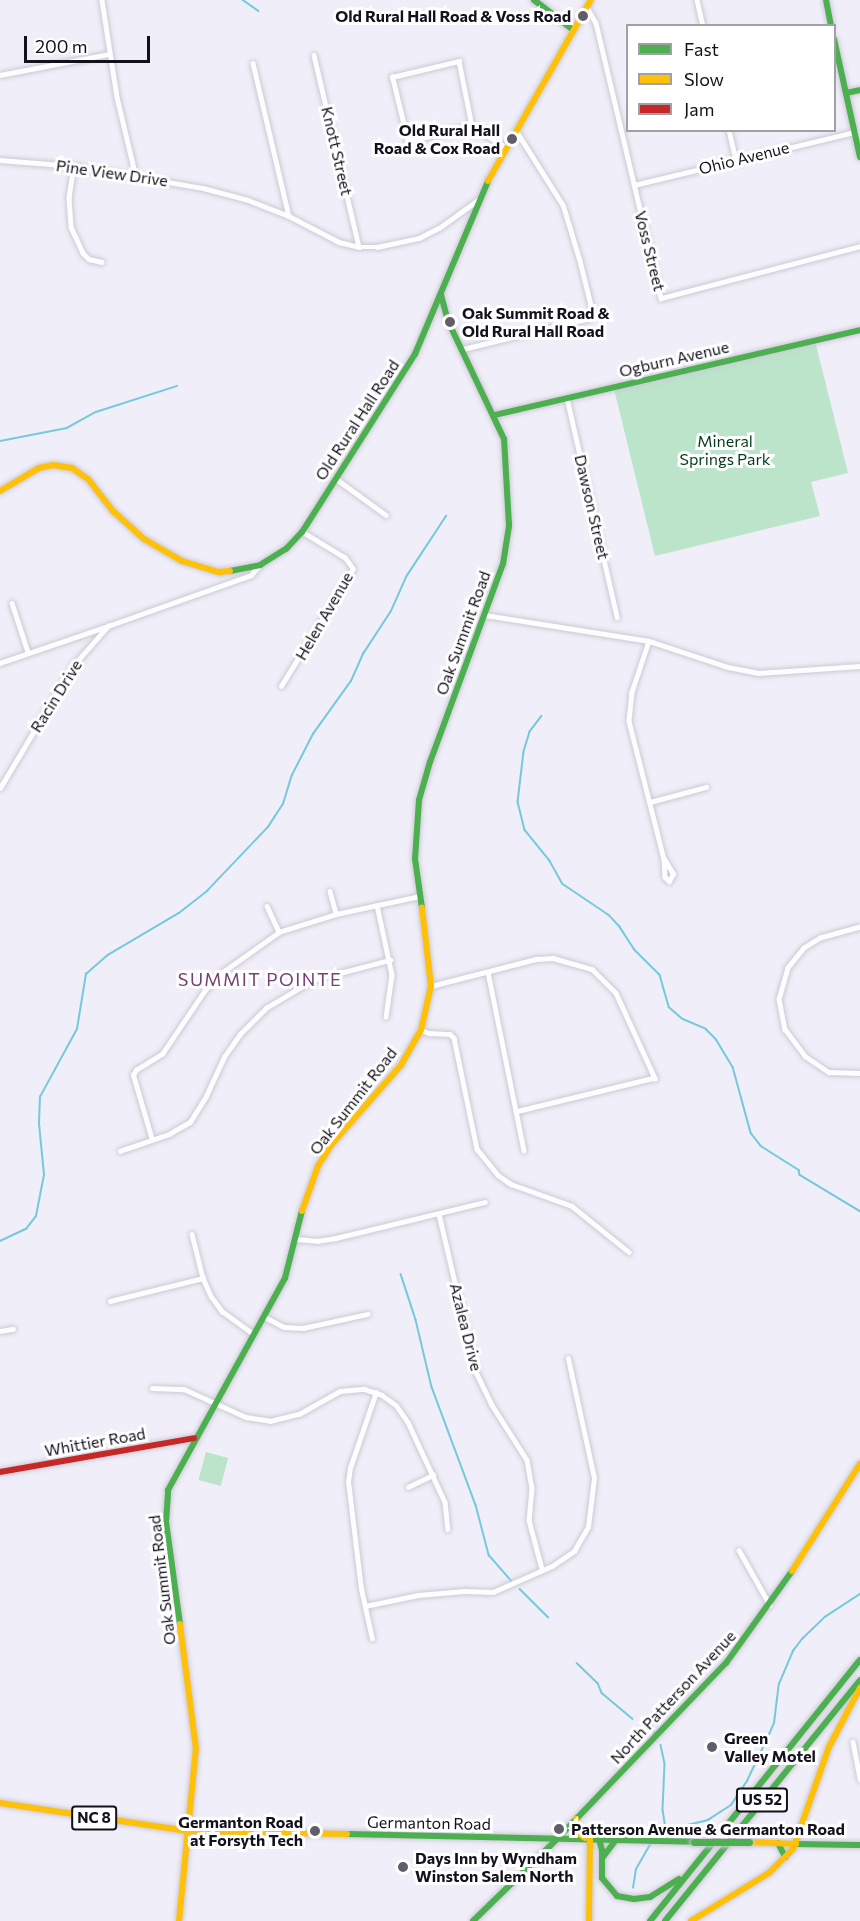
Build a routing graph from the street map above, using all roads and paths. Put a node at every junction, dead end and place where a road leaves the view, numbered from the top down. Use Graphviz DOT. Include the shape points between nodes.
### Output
graph roads {
  1 [pos="102,0"];
  2 [pos="534,0"];
  3 [pos="697,0"];
  4 [pos="826,0"];
  5 [pos="589,3"];
  6 [pos="703,24"];
  7 [pos="831,24"];
  8 [pos="572,29"];
  9 [pos="836,48"];
  10 [pos="109,54"];
  11 [pos="314,55"];
  12 [pos="253,63"];
  13 [pos="0,75"];
  14 [pos="860,90"];
  15 [pos="846,93"];
  16 [pos="472,126"];
  17 [pos="516,131"];
  18 [pos="729,132"];
  19 [pos="855,132"];
  20 [pos="505,147"];
  21 [pos="860,157"];
  22 [pos="0,160"];
  23 [pos="736,160"];
  24 [pos="74,166"];
  25 [pos="136,177"];
  26 [pos="634,185"];
  27 [pos="478,200"];
  28 [pos="289,216"];
  29 [pos="860,246"];
  30 [pos="358,247"];
  31 [pos="102,262"];
  32 [pos="441,294"];
  33 [pos="860,330"];
  34 [pos="463,349"];
  35 [pos="567,398"];
  36 [pos="495,416"];
  37 [pos="335,478"];
  38 [pos="0,491"];
  39 [pos="386,515"];
  40 [pos="302,532"];
  41 [pos="260,564"];
  42 [pos="12,603"];
  43 [pos="485,615"];
  44 [pos="617,617"];
  45 [pos="108,626"];
  46 [pos="649,642"];
  47 [pos="28,652"];
  48 [pos="0,663"];
  49 [pos="860,666"];
  50 [pos="281,686"];
  51 [pos="706,787"];
  52 [pos="0,788"];
  53 [pos="650,802"];
  54 [pos="664,859"];
  55 [pos="330,891"];
  56 [pos="420,896"];
  57 [pos="377,905"];
  58 [pos="267,906"];
  59 [pos="336,914"];
  60 [pos="860,927"];
  61 [pos="279,932"];
  62 [pos="390,960"];
  63 [pos="488,972"];
  64 [pos="431,986"];
  65 [pos="386,1017"];
  66 [pos="421,1030"];
  67 [pos="860,1073"];
  68 [pos="516,1112"];
  69 [pos="152,1140"];
  70 [pos="524,1150"];
  71 [pos="120,1151"];
  72 [pos="485,1202"];
  73 [pos="439,1214"];
  74 [pos="192,1234"];
  75 [pos="296,1239"];
  76 [pos="629,1252"];
  77 [pos="202,1278"];
  78 [pos="110,1301"];
  79 [pos="368,1314"];
  80 [pos="264,1317"];
  81 [pos="13,1329"];
  82 [pos="0,1331"];
  83 [pos="254,1334"];
  84 [pos="568,1359"];
  85 [pos="152,1388"];
  86 [pos="376,1392"];
  87 [pos="216,1402"];
  88 [pos="195,1438"];
  89 [pos="860,1464"];
  90 [pos="0,1472"];
  91 [pos="433,1475"];
  92 [pos="408,1487"];
  93 [pos="448,1529"];
  94 [pos="739,1550"];
  95 [pos="542,1569"];
  96 [pos="770,1605"];
  97 [pos="365,1606"];
  98 [pos="372,1639"];
  99 [pos="860,1660"];
  100 [pos="860,1680"];
  101 [pos="860,1688"];
  102 [pos="853,1742"];
  103 [pos="860,1779"];
  104 [pos="0,1803"];
  105 [pos="576,1819"];
  106 [pos="188,1831"];
  107 [pos="557,1839"];
  108 [pos="589,1839"];
  109 [pos="599,1839"];
  110 [pos="616,1840"];
  111 [pos="778,1843"];
  112 [pos="796,1844"];
  113 [pos="860,1845"];
  114 [pos="785,1857"];
  115 [pos="602,1858"];
  116 [pos="698,1860"];
  117 [pos="179,1921"];
  118 [pos="473,1921"];
  119 [pos="589,1921"];
  120 [pos="650,1921"];
  121 [pos="665,1921"];
  122 [pos="691,1921"];
  1 -- 10 [label="street"];
  2 -- 8 [label="main road"];
  3 -- 6 [label="street"];
  4 -- 7 [label="main road"];
  5 -- 8 [label="main road, Old Rural Hall Road"];
  5 -- 26 [label="street, Voss Street"];
  8 -- 17 [label="main road, Old Rural Hall Road"];
  9 -- 15 [label="main road"];
  10 -- 13 [label="street"];
  10 -- 25 [label="street"];
  11 -- 30 [label="street, Knott Street"];
  12 -- 28 [label="street"];
  14 -- 15 [label="main road"];
  15 -- 19 [label="main road"];
  16 -- 16 [label="street" via="459,61 392,77 408,142"];
  16 -- 20 [label="street"];
  17 -- 20 [label="main road, Old Rural Hall Road"];
  17 -- 34 [label="street" via="562,206 593,315 586,320"];
  18 -- 23 [label="street"];
  19 -- 21 [label="main road"];
  19 -- 23 [label="street, Ohio Avenue"];
  20 -- 27 [label="main road, Old Rural Hall Road"];
  22 -- 24 [label="street, Pine View Drive"];
  23 -- 26 [label="street, Ohio Avenue"];
  24 -- 25 [label="street, Pine View Drive"];
  24 -- 31 [label="street" via="70,227 83,253"];
  25 -- 28 [label="street, Pine View Drive" via="222,193"];
  26 -- 29 [label="street, Voss Street" via="661,298"];
  27 -- 30 [label="street" via="419,238"];
  27 -- 32 [label="main road, Old Rural Hall Road"];
  28 -- 30 [label="street, Pine View Drive" via="339,242"];
  32 -- 34 [label="main road, Oak Summit Road" via="448,321"];
  32 -- 37 [label="main road, Old Rural Hall Road" via="415,354"];
  33 -- 35 [label="main road, Ogburn Avenue"];
  34 -- 36 [label="main road, Oak Summit Road"];
  35 -- 36 [label="main road, Ogburn Avenue"];
  35 -- 44 [label="street, Dawson Street"];
  36 -- 43 [label="main road, Oak Summit Road" via="508,462 509,525 503,564"];
  37 -- 39 [label="street"];
  37 -- 40 [label="main road, Old Rural Hall Road"];
  38 -- 41 [label="main road, Old Rural Hall Road" via="39,468 72,468 88,479 113,511 144,539 182,561 219,572"];
  40 -- 41 [label="main road, Old Rural Hall Road" via="286,549"];
  40 -- 50 [label="street, Helen Avenue" via="345,558 353,569"];
  41 -- 45 [label="street, Racin Drive" via="251,575"];
  42 -- 47 [label="street"];
  43 -- 46 [label="street"];
  43 -- 56 [label="main road, Oak Summit Road" via="418,800 415,859"];
  45 -- 47 [label="street"];
  45 -- 52 [label="street, Racin Drive" via="72,667"];
  46 -- 49 [label="street" via="758,673"];
  46 -- 53 [label="street" via="629,714"];
  47 -- 48 [label="street"];
  51 -- 53 [label="street"];
  53 -- 54 [label="street"];
  55 -- 59 [label="street"];
  56 -- 57 [label="street"];
  56 -- 64 [label="main road, Oak Summit Road"];
  57 -- 59 [label="street"];
  57 -- 62 [label="street"];
  58 -- 61 [label="street"];
  59 -- 61 [label="street"];
  60 -- 67 [label="street" via="804,948 788,968 779,999 785,1029 805,1056 829,1072"];
  61 -- 69 [label="street" via="205,990 162,1054 136,1070 133,1075"];
  62 -- 65 [label="street" via="392,991"];
  62 -- 69 [label="street" via="313,980 266,1008 224,1057 190,1122"];
  63 -- 64 [label="street"];
  63 -- 68 [label="street"];
  63 -- 68 [label="street" via="553,958 592,969 616,993 655,1078"];
  64 -- 66 [label="main road, Oak Summit Road"];
  66 -- 75 [label="main road, Oak Summit Road" via="401,1065 326,1153 304,1201"];
  66 -- 76 [label="street" via="454,1038 477,1149 498,1175 510,1184 572,1206"];
  68 -- 70 [label="street"];
  69 -- 71 [label="street"];
  72 -- 73 [label="street"];
  73 -- 75 [label="street" via="336,1238"];
  73 -- 95 [label="street, Azalea Drive" via="476,1372 527,1460 532,1488 529,1520"];
  74 -- 77 [label="street"];
  75 -- 80 [label="main road, Oak Summit Road" via="285,1278"];
  77 -- 78 [label="street"];
  77 -- 83 [label="street" via="222,1311"];
  79 -- 80 [label="street" via="303,1328 284,1327"];
  80 -- 83 [label="main road, Oak Summit Road"];
  81 -- 82 [label="street"];
  83 -- 87 [label="main road, Oak Summit Road"];
  84 -- 95 [label="street" via="593,1472 593,1494 588,1527 581,1542 565,1558"];
  85 -- 87 [label="street" via="184,1389"];
  86 -- 87 [label="street" via="339,1391 299,1414 270,1421 246,1416"];
  86 -- 91 [label="street" via="401,1411"];
  86 -- 97 [label="street" via="348,1482"];
  87 -- 88 [label="main road, Oak Summit Road"];
  88 -- 90 [label="main road, Whittier Road"];
  88 -- 106 [label="main road, Oak Summit Road" via="171,1482 166,1515 195,1742"];
  89 -- 96 [label="main road, North Patterson Avenue"];
  91 -- 92 [label="street"];
  91 -- 93 [label="street" via="447,1509"];
  94 -- 96 [label="street"];
  95 -- 97 [label="street" via="493,1592 418,1595"];
  96 -- 105 [label="main road, North Patterson Avenue" via="726,1663"];
  97 -- 98 [label="street"];
  99 -- 116 [label="main road, US 52"];
  100 -- 121 [label="main road, US 52"];
  101 -- 112 [label="main road" via="829,1747"];
  102 -- 103 [label="street"];
  104 -- 106 [label="main road, Germanton Road / NC 8"];
  105 -- 107 [label="main road, North Patterson Avenue"];
  105 -- 108 [label="main road" via="577,1832"];
  106 -- 107 [label="main road, Germanton Road / NC 8"];
  106 -- 117 [label="main road, Oak Summit Road"];
  107 -- 108 [label="main road, Germanton Road / NC 8"];
  107 -- 118 [label="main road, North Patterson Avenue"];
  108 -- 109 [label="main road, Germanton Road / NC 8"];
  108 -- 119 [label="main road"];
  109 -- 110 [label="main road, Germanton Road / NC 8"];
  109 -- 115 [label="main road"];
  110 -- 111 [label="main road, Germanton Road / NC 8, bridge"];
  110 -- 115 [label="main road"];
  111 -- 112 [label="main road, Germanton Road / NC 8"];
  111 -- 114 [label="main road"];
  112 -- 113 [label="main road, Germanton Road"];
  112 -- 114 [label="main road"];
  114 -- 122 [label="main road" via="769,1873"];
  115 -- 116 [label="main road" via="606,1886 617,1896 634,1899 659,1893"];
  116 -- 120 [label="main road, US 52"];
}
